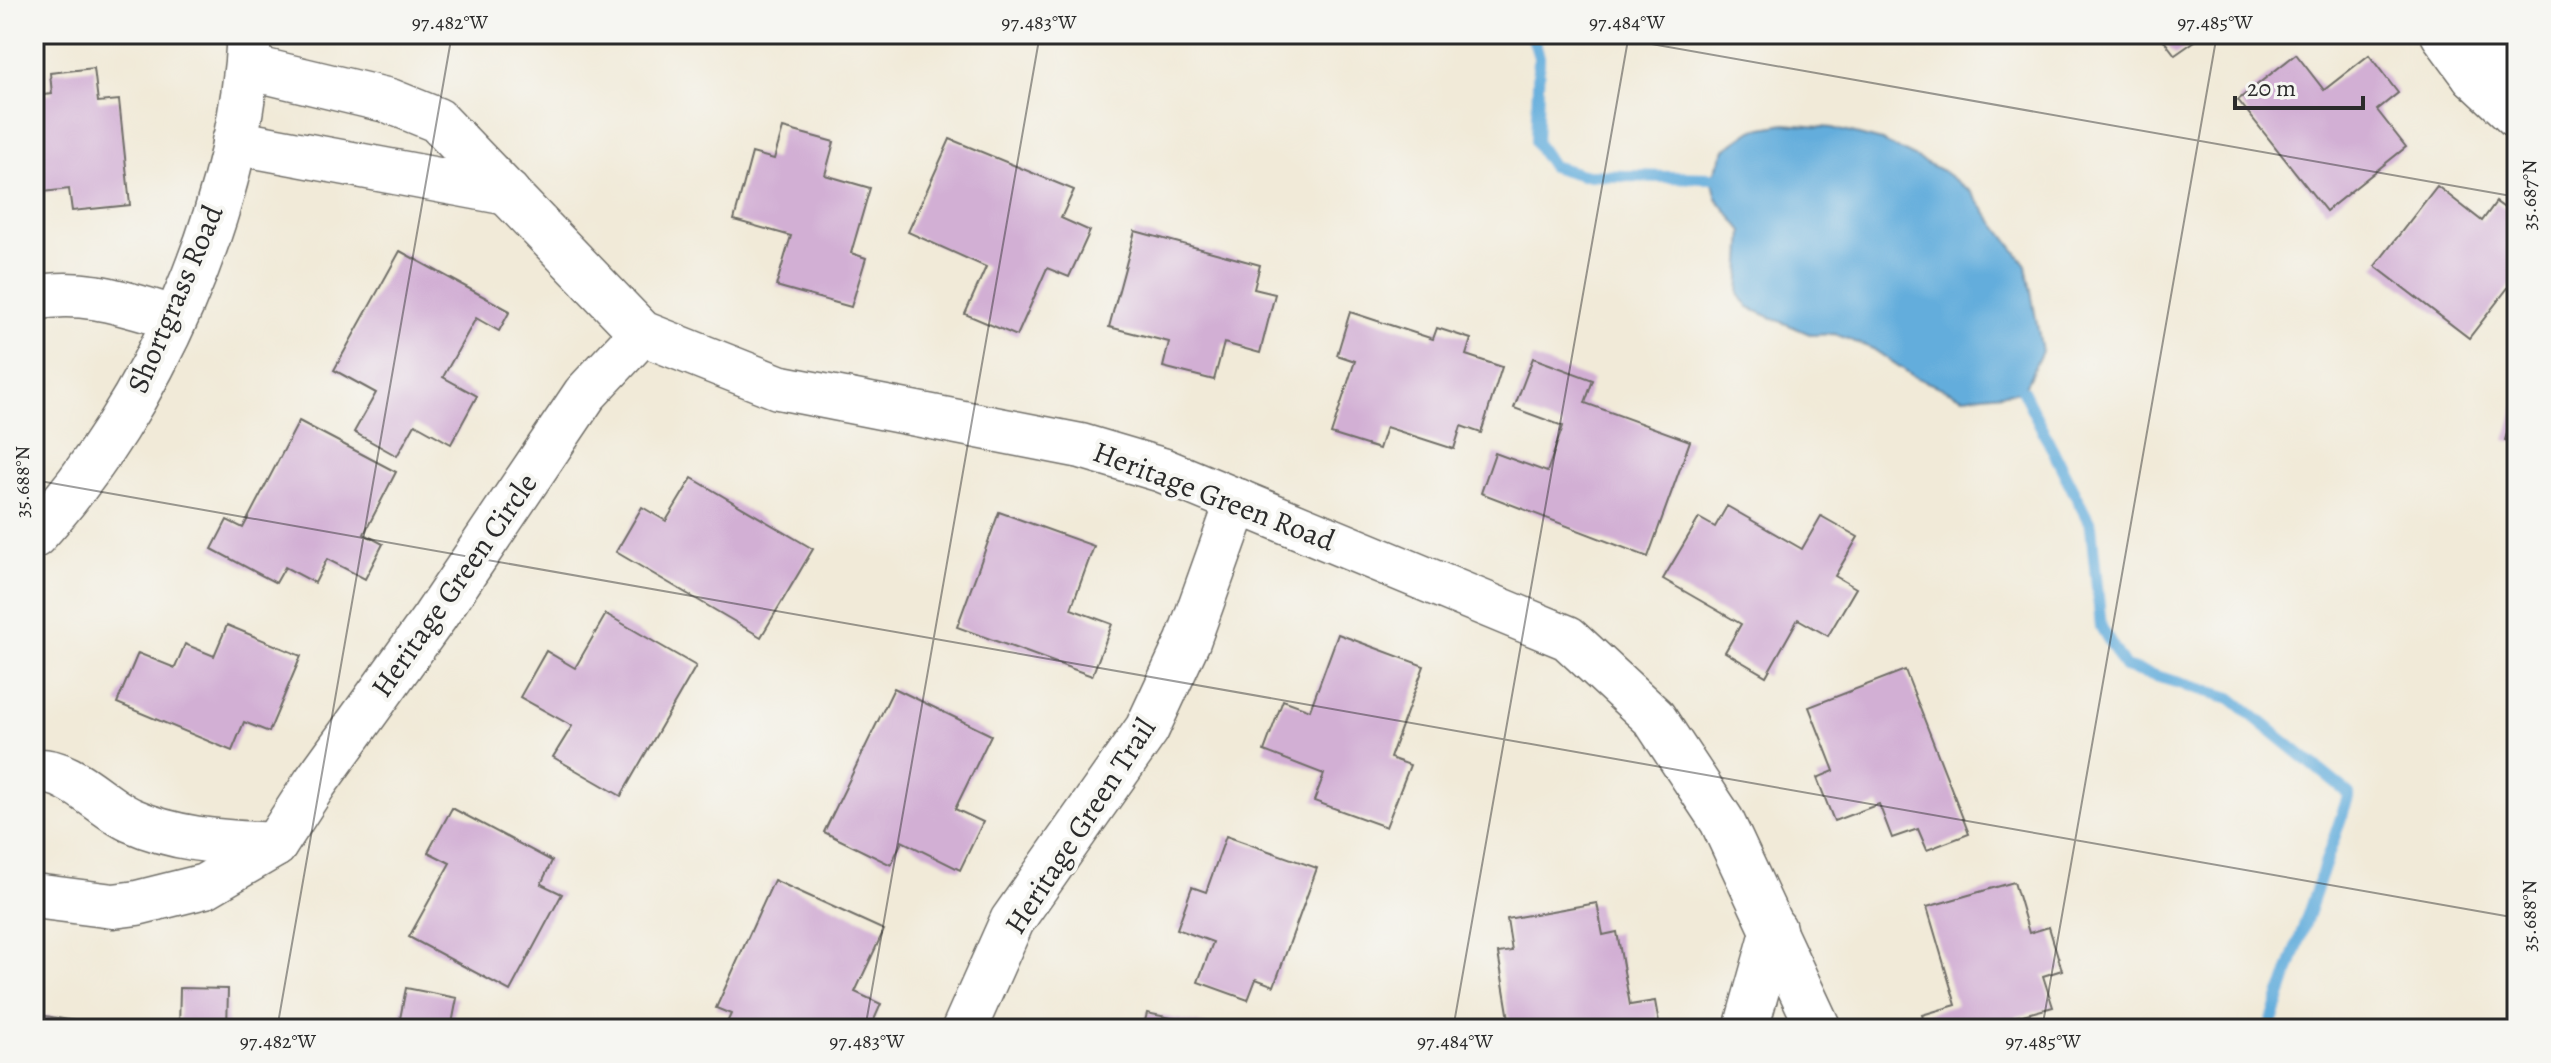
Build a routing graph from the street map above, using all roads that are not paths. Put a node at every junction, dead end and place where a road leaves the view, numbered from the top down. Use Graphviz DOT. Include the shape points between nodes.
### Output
graph roads {
  1 [pos="2443,34"];
  2 [pos="2517,36"];
  3 [pos="248,50"];
  4 [pos="2474,76"];
  5 [pos="2517,116"];
  6 [pos="234,142"];
  7 [pos="508,193"];
  8 [pos="34,298"];
  9 [pos="174,318"];
  10 [pos="642,333"];
  11 [pos="1238,501"];
  12 [pos="34,536"];
  13 [pos="34,771"];
  14 [pos="275,845"];
  15 [pos="34,896"];
  16 [pos="1774,929"];
  17 [pos="969,1024"];
  18 [pos="1746,1029"];
  19 [pos="1819,1029"];
  1 -- 4 [label="street"];
  2 -- 4 [label="street"];
  3 -- 6 [label="street, Shortgrass Road"];
  3 -- 7 [label="street, Heritage Green Road" via="437,120"];
  4 -- 5 [label="street"];
  6 -- 7 [label="street"];
  6 -- 9 [label="street, Shortgrass Road" via="205,243"];
  7 -- 10 [label="street, Heritage Green Road"];
  8 -- 9 [label="street" via="97,295"];
  9 -- 12 [label="street, Shortgrass Road" via="122,421"];
  10 -- 11 [label="street, Heritage Green Road" via="778,387 1081,446 1162,470"];
  10 -- 14 [label="street, Heritage Green Circle" via="585,394"];
  11 -- 16 [label="street, Heritage Green Road" via="1568,638 1654,718 1722,821"];
  11 -- 17 [label="street, Heritage Green Trail" via="1188,641 1147,729 1012,921"];
  13 -- 14 [label="street" via="66,778 130,820 193,841"];
  14 -- 15 [label="street, Heritage Green Circle" via="205,886 137,903 99,905"];
  16 -- 18 [label="street"];
  16 -- 19 [label="street, Heritage Green Road"];
}
